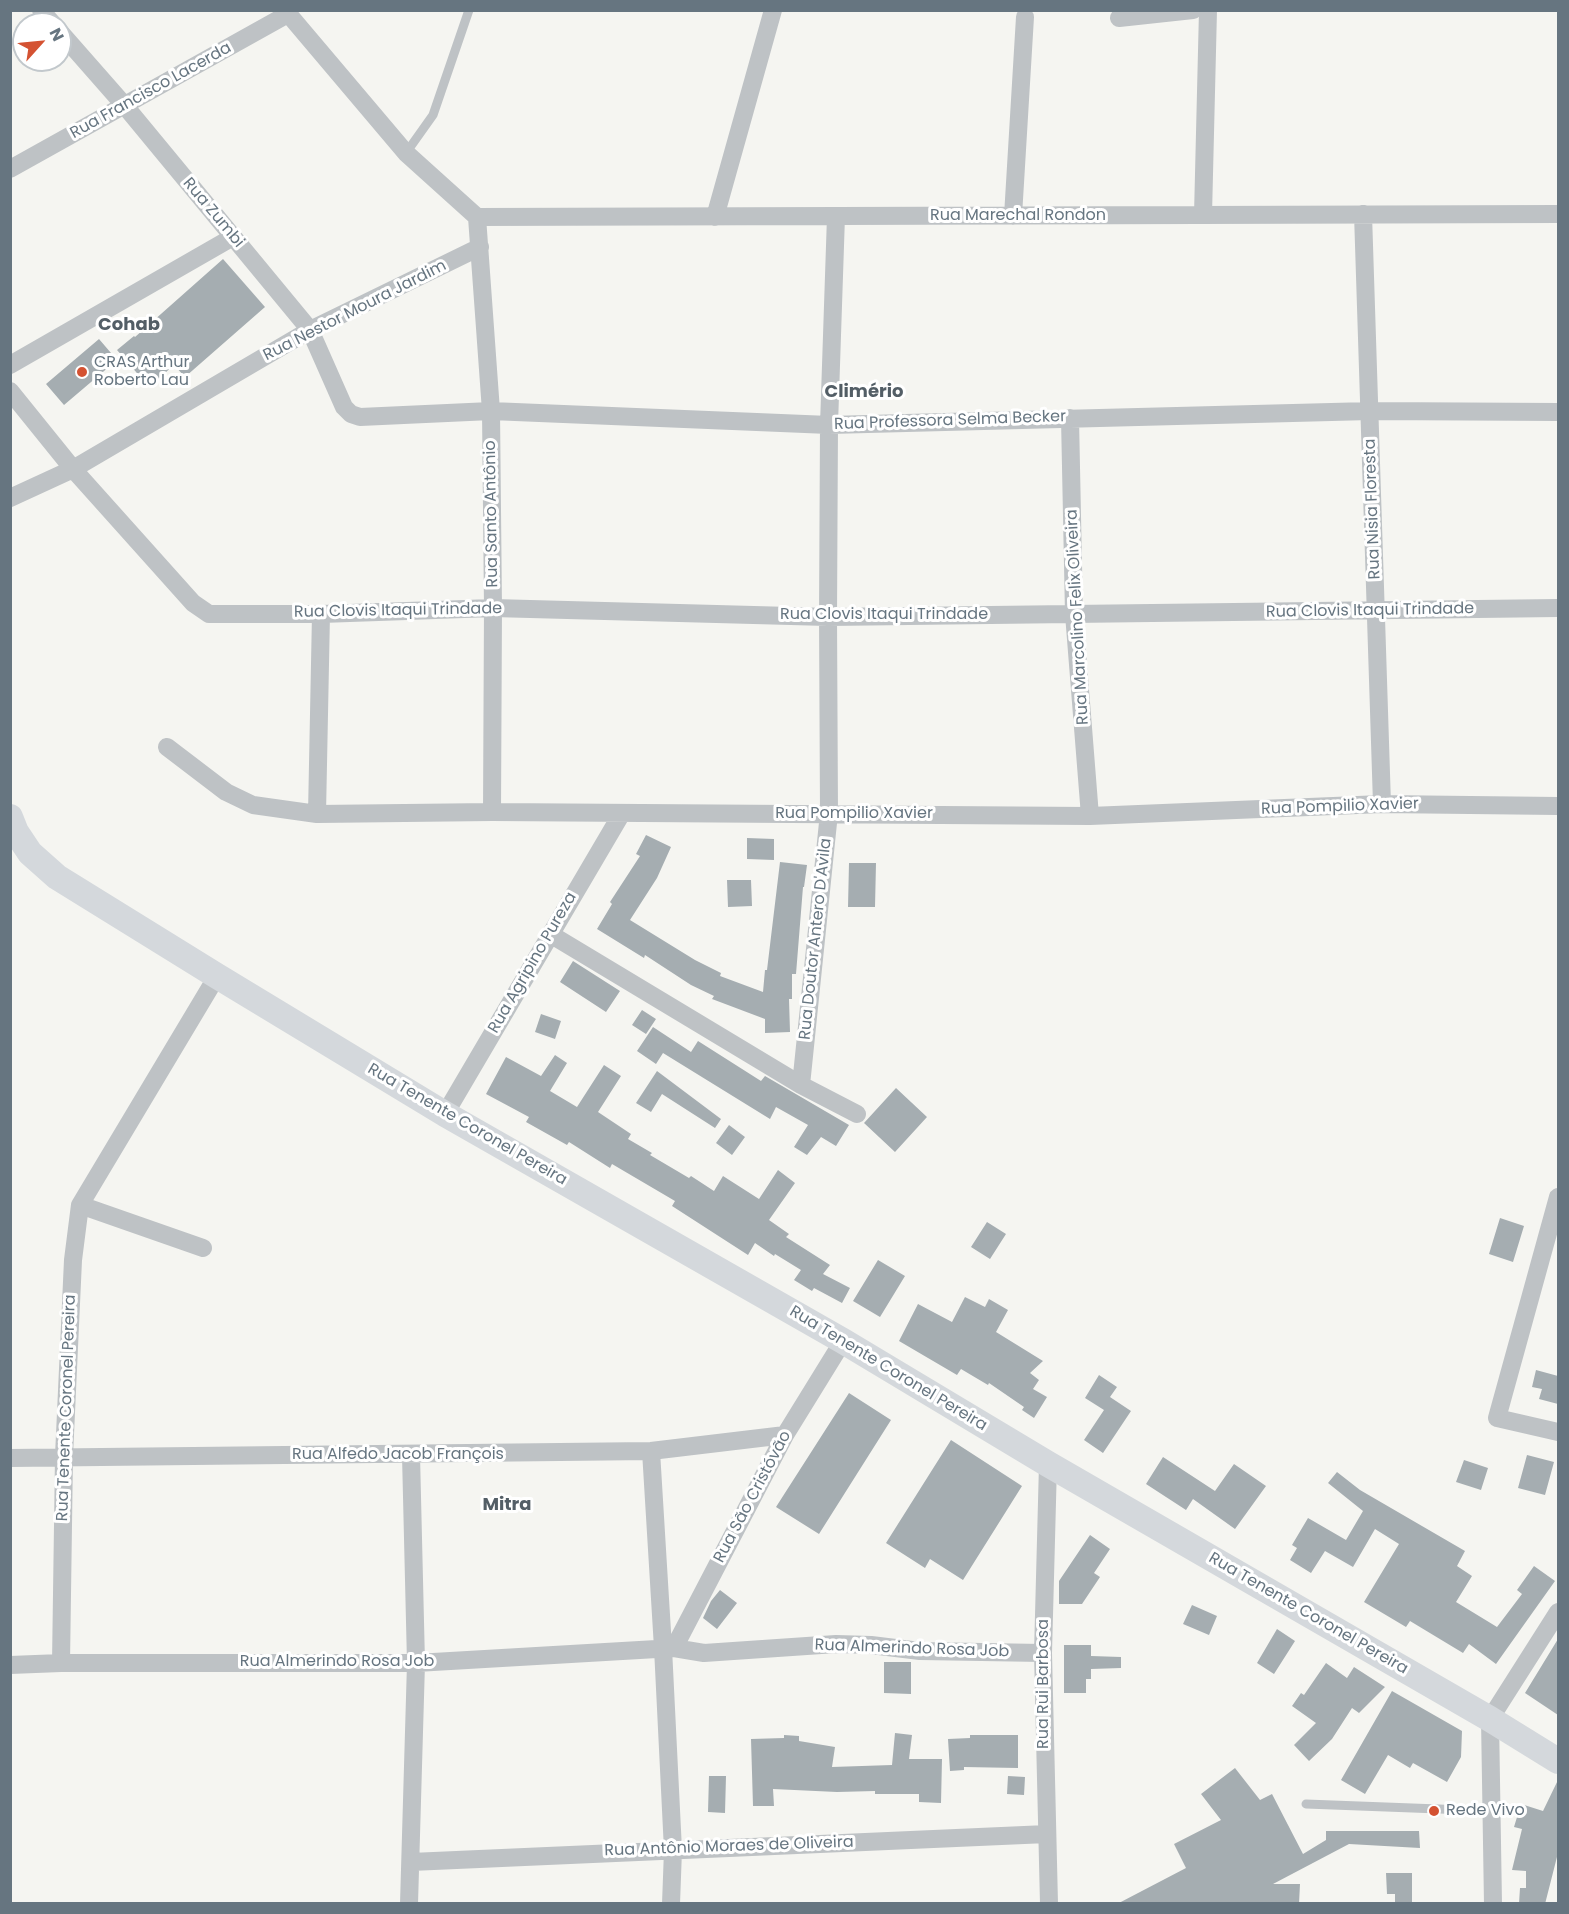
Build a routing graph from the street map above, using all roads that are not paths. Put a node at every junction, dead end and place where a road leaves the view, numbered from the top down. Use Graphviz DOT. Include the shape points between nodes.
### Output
graph roads {
  1 [pos="470,10"];
  2 [pos="773,10"];
  3 [pos="1193,10"];
  4 [pos="1208,10"];
  5 [pos="287,12"];
  6 [pos="1025,17"];
  7 [pos="1119,18"];
  8 [pos="72,46"];
  9 [pos="124,106"];
  10 [pos="406,153"];
  11 [pos="10,170"];
  12 [pos="1363,214"];
  13 [pos="1558,214"];
  14 [pos="1203,215"];
  15 [pos="836,216"];
  16 [pos="1013,216"];
  17 [pos="477,217"];
  18 [pos="715,217"];
  19 [pos="233,237"];
  20 [pos="480,247"];
  21 [pos="310,330"];
  22 [pos="10,365"];
  23 [pos="10,391"];
  24 [pos="344,408"];
  25 [pos="491,411"];
  26 [pos="1370,411"];
  27 [pos="1558,412"];
  28 [pos="1070,418"];
  29 [pos="830,425"];
  30 [pos="73,469"];
  31 [pos="10,498"];
  32 [pos="493,608"];
  33 [pos="1558,608"];
  34 [pos="1375,611"];
  35 [pos="321,614"];
  36 [pos="1074,614"];
  37 [pos="828,617"];
  38 [pos="167,747"];
  39 [pos="1382,804"];
  40 [pos="1558,806"];
  41 [pos="492,812"];
  42 [pos="622,813"];
  43 [pos="829,813"];
  44 [pos="317,814"];
  45 [pos="1090,816"];
  46 [pos="12,828"];
  47 [pos="550,934"];
  48 [pos="217,976"];
  49 [pos="801,1085"];
  50 [pos="445,1114"];
  51 [pos="857,1114"];
  52 [pos="1558,1197"];
  53 [pos="80,1205"];
  54 [pos="203,1248"];
  55 [pos="843,1341"];
  56 [pos="1558,1432"];
  57 [pos="784,1435"];
  58 [pos="651,1452"];
  59 [pos="411,1455"];
  60 [pos="64,1456"];
  61 [pos="10,1458"];
  62 [pos="1048,1464"];
  63 [pos="1558,1612"];
  64 [pos="669,1648"];
  65 [pos="1043,1653"];
  66 [pos="62,1663"];
  67 [pos="416,1663"];
  68 [pos="10,1665"];
  69 [pos="1490,1719"];
  70 [pos="1558,1761"];
  71 [pos="1306,1804"];
  72 [pos="1492,1811"];
  73 [pos="1047,1834"];
  74 [pos="673,1850"];
  75 [pos="411,1862"];
  76 [pos="409,1904"];
  77 [pos="671,1904"];
  78 [pos="1049,1904"];
  79 [pos="1493,1904"];
  1 -- 10 [label="lane" via="433,115"];
  2 -- 18 [label="street"];
  3 -- 7 [label="street"];
  4 -- 14 [label="street"];
  5 -- 9 [label="street, Rua Francisco Lacerda"];
  5 -- 10 [label="street"];
  6 -- 16 [label="street"];
  8 -- 9 [label="street, Rua Zumbi"];
  9 -- 11 [label="street, Rua Francisco Lacerda"];
  9 -- 19 [label="street, Rua Zumbi"];
  10 -- 17 [label="street"];
  12 -- 13 [label="street, Rua Marechal Rondon"];
  12 -- 14 [label="street, Rua Marechal Rondon"];
  12 -- 26 [label="street, Rua Nisia Floresta"];
  14 -- 16 [label="street, Rua Marechal Rondon"];
  15 -- 16 [label="street, Rua Marechal Rondon"];
  15 -- 18 [label="street, Rua Marechal Rondon"];
  15 -- 29 [label="street, Rua Doutor Antero D'Avila"];
  17 -- 18 [label="street, Rua Marechal Rondon"];
  17 -- 20 [label="street, Rua Santo Antônio"];
  19 -- 21 [label="street, Rua Zumbi"];
  19 -- 22 [label="street"];
  20 -- 21 [label="street, Rua Nestor Moura Jardim"];
  20 -- 25 [label="street, Rua Santo Antônio"];
  21 -- 24 [label="street, Rua Zumbi"];
  21 -- 30 [label="street, Rua Nestor Moura Jardim"];
  23 -- 30 [label="street"];
  24 -- 25 [label="street, Rua Professora Selma Becker" via="360,417"];
  25 -- 29 [label="street, Rua Professora Selma Becker"];
  25 -- 32 [label="street, Rua Santo Antônio"];
  26 -- 27 [label="street, Rua Professora Selma Becker"];
  26 -- 28 [label="street, Rua Professora Selma Becker"];
  26 -- 34 [label="street, Rua Nisia Floresta"];
  28 -- 29 [label="street, Rua Professora Selma Becker"];
  28 -- 36 [label="street, Rua Marcolino Felix Oliveira"];
  29 -- 37 [label="street, Rua Doutor Antero D'Avila"];
  30 -- 31 [label="street, Rua Nestor Moura Jardim"];
  30 -- 35 [label="street, Rua Clovis Itaqui Trindade" via="193,603 209,614"];
  32 -- 35 [label="street, Rua Clovis Itaqui Trindade"];
  32 -- 37 [label="street, Rua Clovis Itaqui Trindade"];
  32 -- 41 [label="street, Rua Santo Antônio"];
  33 -- 34 [label="street, Rua Clovis Itaqui Trindade"];
  34 -- 36 [label="street, Rua Clovis Itaqui Trindade"];
  34 -- 39 [label="street, Rua Nisia Floresta"];
  35 -- 44 [label="street"];
  36 -- 37 [label="street, Rua Clovis Itaqui Trindade"];
  36 -- 45 [label="street, Rua Marcolino Felix Oliveira"];
  37 -- 43 [label="street, Rua Doutor Antero D'Avila"];
  38 -- 44 [label="street, Rua Pompilio Xavier" via="226,792 253,805"];
  39 -- 40 [label="street, Rua Pompilio Xavier"];
  39 -- 45 [label="street, Rua Pompilio Xavier"];
  41 -- 42 [label="street, Rua Pompilio Xavier"];
  41 -- 44 [label="street, Rua Pompilio Xavier"];
  42 -- 43 [label="street, Rua Pompilio Xavier"];
  42 -- 47 [label="street, Rua Agripino Pureza"];
  43 -- 45 [label="street, Rua Pompilio Xavier"];
  43 -- 49 [label="street, Rua Doutor Antero D'Avila"];
  46 -- 48 [label="main road, Rua Tenente Coronel Pereira" via="30,854 57,877"];
  47 -- 49 [label="street"];
  47 -- 50 [label="street, Rua Agripino Pureza"];
  48 -- 50 [label="main road, Rua Tenente Coronel Pereira"];
  48 -- 53 [label="street, Rua Tenente Coronel Pereira"];
  49 -- 51 [label="street"];
  50 -- 55 [label="main road, Rua Tenente Coronel Pereira"];
  52 -- 56 [label="street" via="1497,1418"];
  53 -- 54 [label="street"];
  53 -- 60 [label="street, Rua Tenente Coronel Pereira" via="73,1260"];
  55 -- 57 [label="street, Rua São Cristóvão"];
  55 -- 62 [label="main road, Rua Tenente Coronel Pereira"];
  57 -- 58 [label="street, Rua Alfedo Jacob François"];
  57 -- 64 [label="street, Rua São Cristóvão"];
  58 -- 59 [label="street, Rua Alfedo Jacob François"];
  58 -- 64 [label="street"];
  59 -- 60 [label="street, Rua Alfedo Jacob François"];
  59 -- 67 [label="street"];
  60 -- 61 [label="street, Rua Alfedo Jacob François"];
  60 -- 66 [label="street, Rua Tenente Coronel Pereira"];
  62 -- 65 [label="street, Rua Rui Barbosa"];
  62 -- 69 [label="main road, Rua Tenente Coronel Pereira"];
  63 -- 69 [label="street"];
  64 -- 65 [label="street, Rua Almerindo Rosa Job" via="704,1653 836,1644 920,1651"];
  64 -- 67 [label="street, Rua Almerindo Rosa Job"];
  64 -- 74 [label="street"];
  65 -- 73 [label="street, Rua Rui Barbosa"];
  66 -- 67 [label="street, Rua Almerindo Rosa Job"];
  66 -- 68 [label="street, Rua Almerindo Rosa Job"];
  67 -- 75 [label="street"];
  69 -- 70 [label="main road, Rua Tenente Coronel Pereira"];
  69 -- 72 [label="street"];
  71 -- 72 [label="lane"];
  72 -- 79 [label="street"];
  73 -- 74 [label="street, Rua Antônio Moraes de Oliveira"];
  73 -- 78 [label="street, Rua Rui Barbosa"];
  74 -- 75 [label="street, Rua Antônio Moraes de Oliveira"];
  74 -- 77 [label="street"];
  75 -- 76 [label="street"];
}
